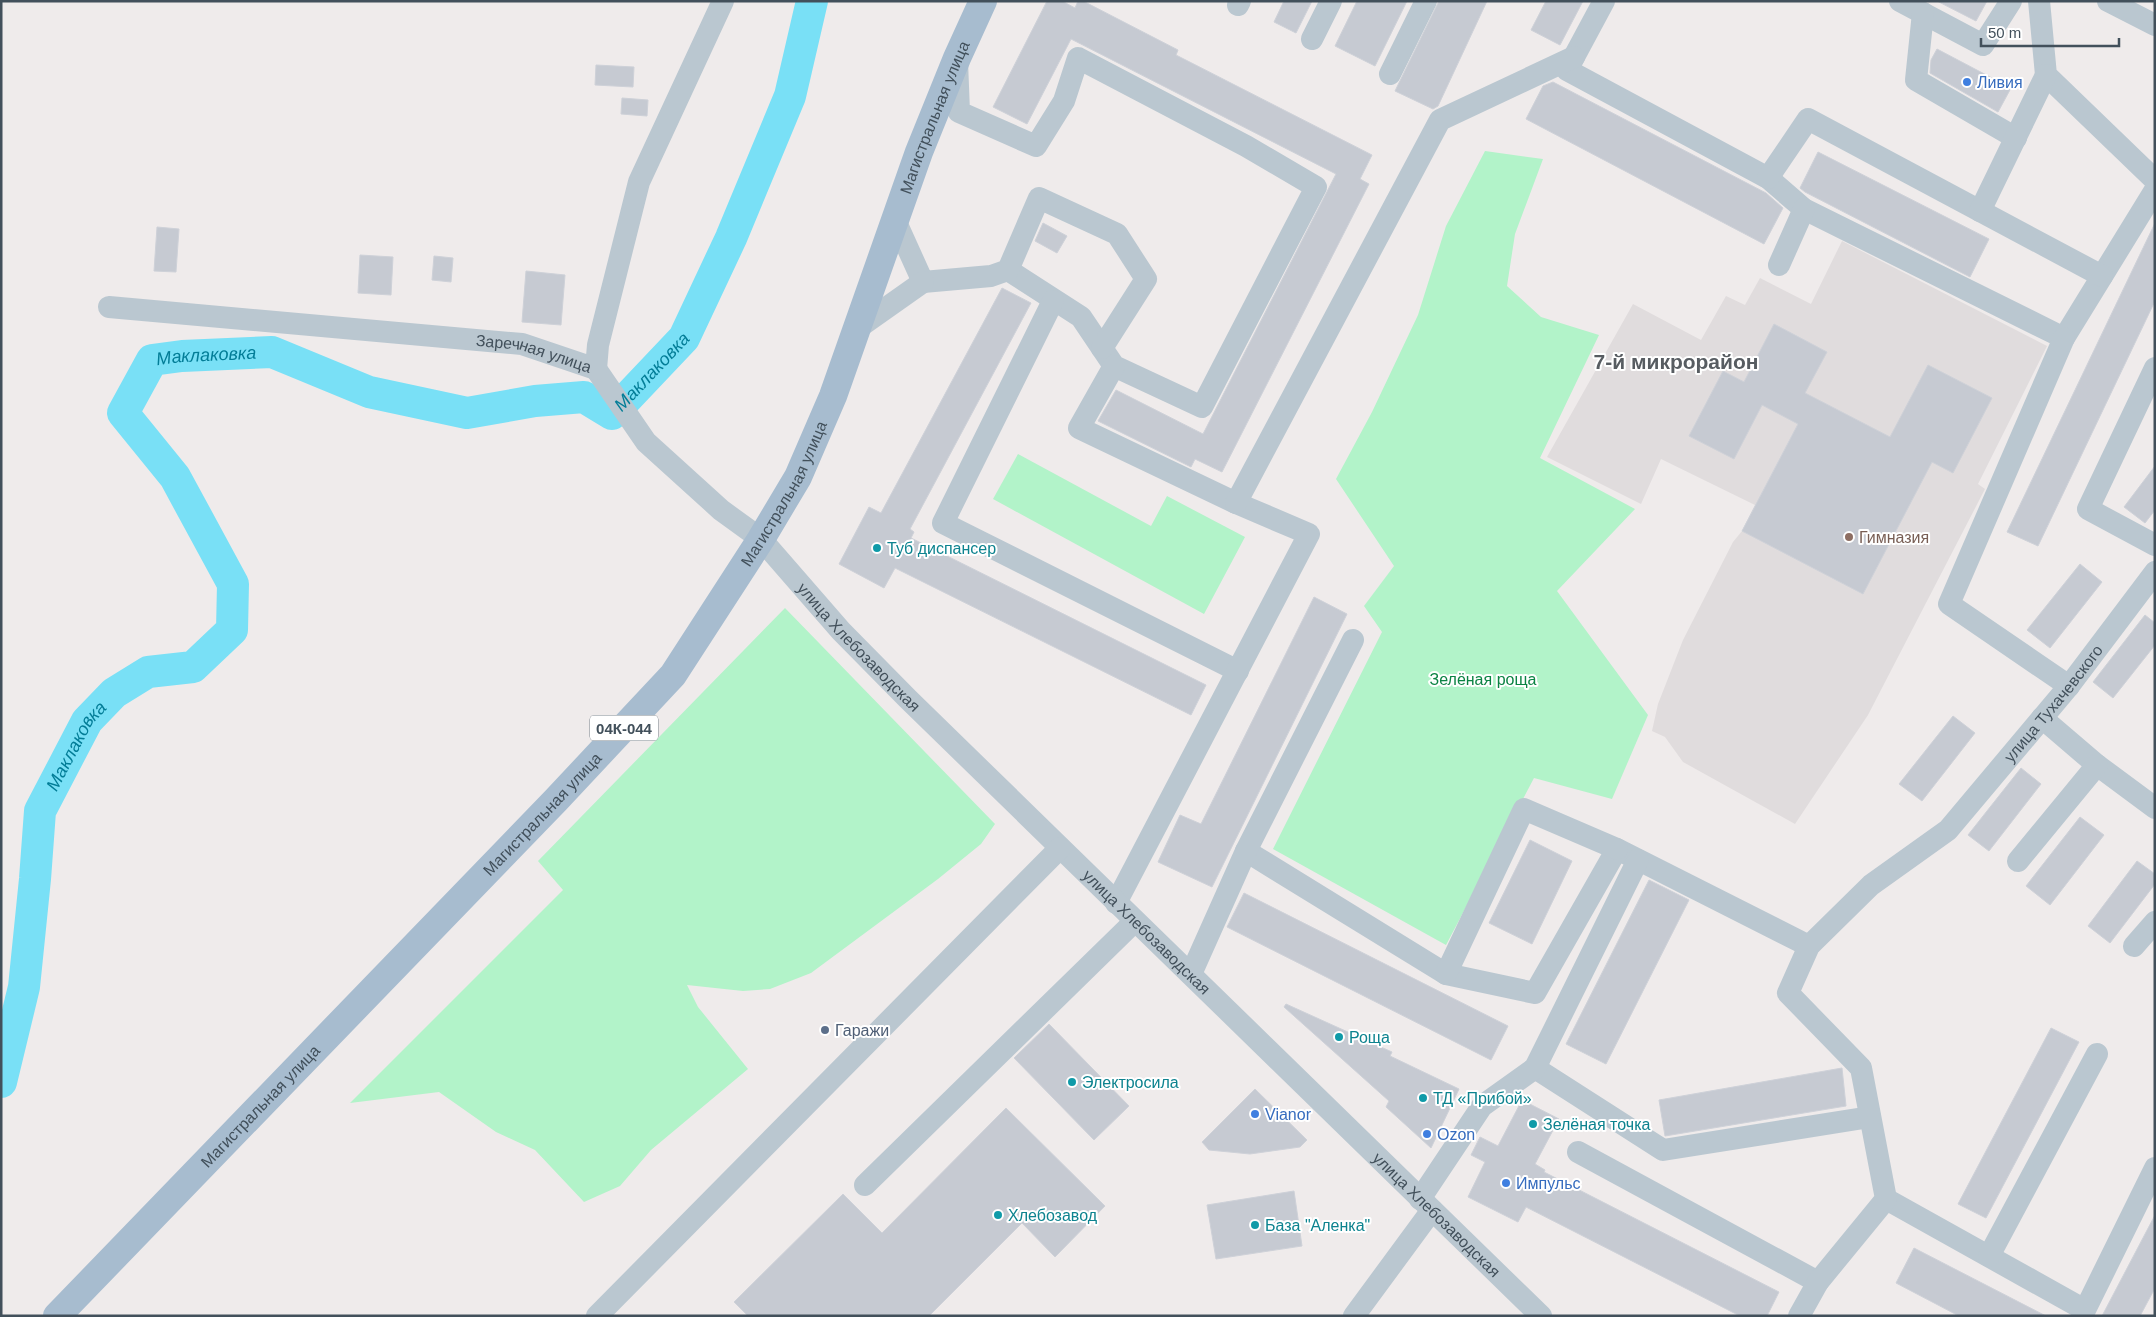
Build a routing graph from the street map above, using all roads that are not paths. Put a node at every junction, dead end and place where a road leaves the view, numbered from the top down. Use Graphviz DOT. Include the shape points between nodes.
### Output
graph roads {
  1 [pos="723,1"];
  2 [pos="983,1"];
  3 [pos="1331,1"];
  4 [pos="1426,1"];
  5 [pos="1604,1"];
  6 [pos="1900,1"];
  7 [pos="2011,1"];
  8 [pos="2039,1"];
  9 [pos="2108,1"];
  10 [pos="1923,14"];
  11 [pos="2155,25"];
  12 [pos="1312,39"];
  13 [pos="1574,57"];
  14 [pos="957,58"];
  15 [pos="1390,74"];
  16 [pos="2046,75"];
  17 [pos="959,112"];
  18 [pos="2016,138"];
  19 [pos="919,152"];
  20 [pos="1768,178"];
  21 [pos="2155,180"];
  22 [pos="2155,190"];
  23 [pos="1804,209"];
  24 [pos="1980,211"];
  25 [pos="895,220"];
  26 [pos="1778,265"];
  27 [pos="1008,270"];
  28 [pos="2102,276"];
  29 [pos="923,282"];
  30 [pos="1053,301"];
  31 [pos="110,307"];
  32 [pos="855,330"];
  33 [pos="2064,338"];
  34 [pos="1108,357"];
  35 [pos="2155,368"];
  36 [pos="596,369"];
  37 [pos="1236,503"];
  38 [pos="761,539"];
  39 [pos="2155,546"];
  40 [pos="2155,572"];
  41 [pos="1353,640"];
  42 [pos="1238,671"];
  43 [pos="2070,686"];
  44 [pos="2042,718"];
  45 [pos="2097,765"];
  46 [pos="2155,808"];
  47 [pos="1060,848"];
  48 [pos="1617,849"];
  49 [pos="1246,851"];
  50 [pos="1638,860"];
  51 [pos="2018,861"];
  52 [pos="1116,903"];
  53 [pos="1134,922"];
  54 [pos="2155,922"];
  55 [pos="1810,946"];
  56 [pos="2134,946"];
  57 [pos="1190,974"];
  58 [pos="1446,974"];
  59 [pos="2097,1054"];
  60 [pos="1535,1068"];
  61 [pos="1870,1117"];
  62 [pos="1578,1152"];
  63 [pos="2155,1168"];
  64 [pos="864,1185"];
  65 [pos="1886,1199"];
  66 [pos="1426,1204"];
  67 [pos="1989,1256"];
  68 [pos="1818,1282"];
  69 [pos="57,1316"];
  70 [pos="597,1316"];
  71 [pos="1354,1316"];
  72 [pos="1541,1316"];
  73 [pos="1798,1316"];
  1 -- 36 [label="street, Заречная улица" via="639,182 598,345"];
  2 -- 14 [label="main road, Магистральная улица / 04К-044"];
  3 -- 12 [label="street"];
  4 -- 15 [label="street"];
  5 -- 13 [label="street"];
  6 -- 10 [label="street"];
  7 -- 10 [label="street" via="1984,45"];
  8 -- 16 [label="street"];
  9 -- 11 [label="street"];
  10 -- 18 [label="street" via="1916,80"];
  13 -- 20 [label="street" via="1567,70"];
  13 -- 37 [label="street" via="1440,120"];
  14 -- 17 [label="street"];
  14 -- 19 [label="main road, Магистральная улица / 04К-044"];
  16 -- 18 [label="street"];
  16 -- 21 [label="street"];
  17 -- 19 [label="street"];
  17 -- 34 [label="street" via="1036,146 1064,101 1078,58 1246,146 1316,187 1202,407"];
  18 -- 24 [label="street"];
  19 -- 25 [label="main road, Магистральная улица / 04К-044"];
  20 -- 23 [label="street"];
  20 -- 24 [label="street" via="1808,119"];
  22 -- 28 [label="street"];
  23 -- 26 [label="street"];
  23 -- 33 [label="street"];
  24 -- 28 [label="street"];
  25 -- 29 [label="street"];
  25 -- 32 [label="main road, Магистральная улица / 04К-044"];
  27 -- 29 [label="street" via="991,276"];
  27 -- 30 [label="street"];
  27 -- 34 [label="street" via="1039,198 1117,234 1146,280"];
  28 -- 33 [label="street"];
  29 -- 32 [label="street"];
  30 -- 34 [label="street" via="1081,317"];
  30 -- 42 [label="street" via="943,523"];
  31 -- 36 [label="street, Заречная улица" via="522,344"];
  32 -- 38 [label="main road, Магистральная улица / 04К-044" via="833,396 798,477"];
  33 -- 43 [label="street" via="1949,604"];
  34 -- 37 [label="street" via="1079,428"];
  35 -- 39 [label="street" via="2088,509"];
  36 -- 38 [label="street, улица Хлебозаводская" via="646,442 721,510"];
  37 -- 42 [label="street" via="1310,534"];
  38 -- 47 [label="street, улица Хлебозаводская" via="841,631"];
  38 -- 69 [label="main road, Магистральная улица / 04К-044" via="673,675"];
  40 -- 43 [label="street, улица Тухачевского"];
  41 -- 49 [label="street"];
  42 -- 52 [label="street"];
  43 -- 44 [label="street, улица Тухачевского"];
  44 -- 45 [label="street"];
  44 -- 55 [label="street, улица Тухачевского" via="1948,830 1872,885"];
  45 -- 46 [label="street"];
  45 -- 51 [label="street"];
  47 -- 52 [label="street, улица Хлебозаводская"];
  47 -- 70 [label="street"];
  48 -- 50 [label="street"];
  48 -- 58 [label="street" via="1535,994"];
  48 -- 58 [label="street" via="1524,809"];
  49 -- 57 [label="street"];
  49 -- 58 [label="street"];
  50 -- 55 [label="street"];
  50 -- 60 [label="street"];
  52 -- 53 [label="street, улица Хлебозаводская"];
  53 -- 57 [label="street, улица Хлебозаводская"];
  53 -- 64 [label="street"];
  54 -- 56 [label="street"];
  55 -- 61 [label="street" via="1788,993 1861,1068"];
  57 -- 66 [label="street, улица Хлебозаводская"];
  59 -- 67 [label="street"];
  60 -- 61 [label="street" via="1664,1150"];
  60 -- 66 [label="street" via="1482,1106"];
  61 -- 65 [label="street"];
  62 -- 68 [label="street"];
  63 -- 67 [label="street" via="2085,1310"];
  65 -- 67 [label="street"];
  65 -- 68 [label="street"];
  66 -- 71 [label="street"];
  66 -- 72 [label="street, улица Хлебозаводская"];
  68 -- 73 [label="street"];
}
